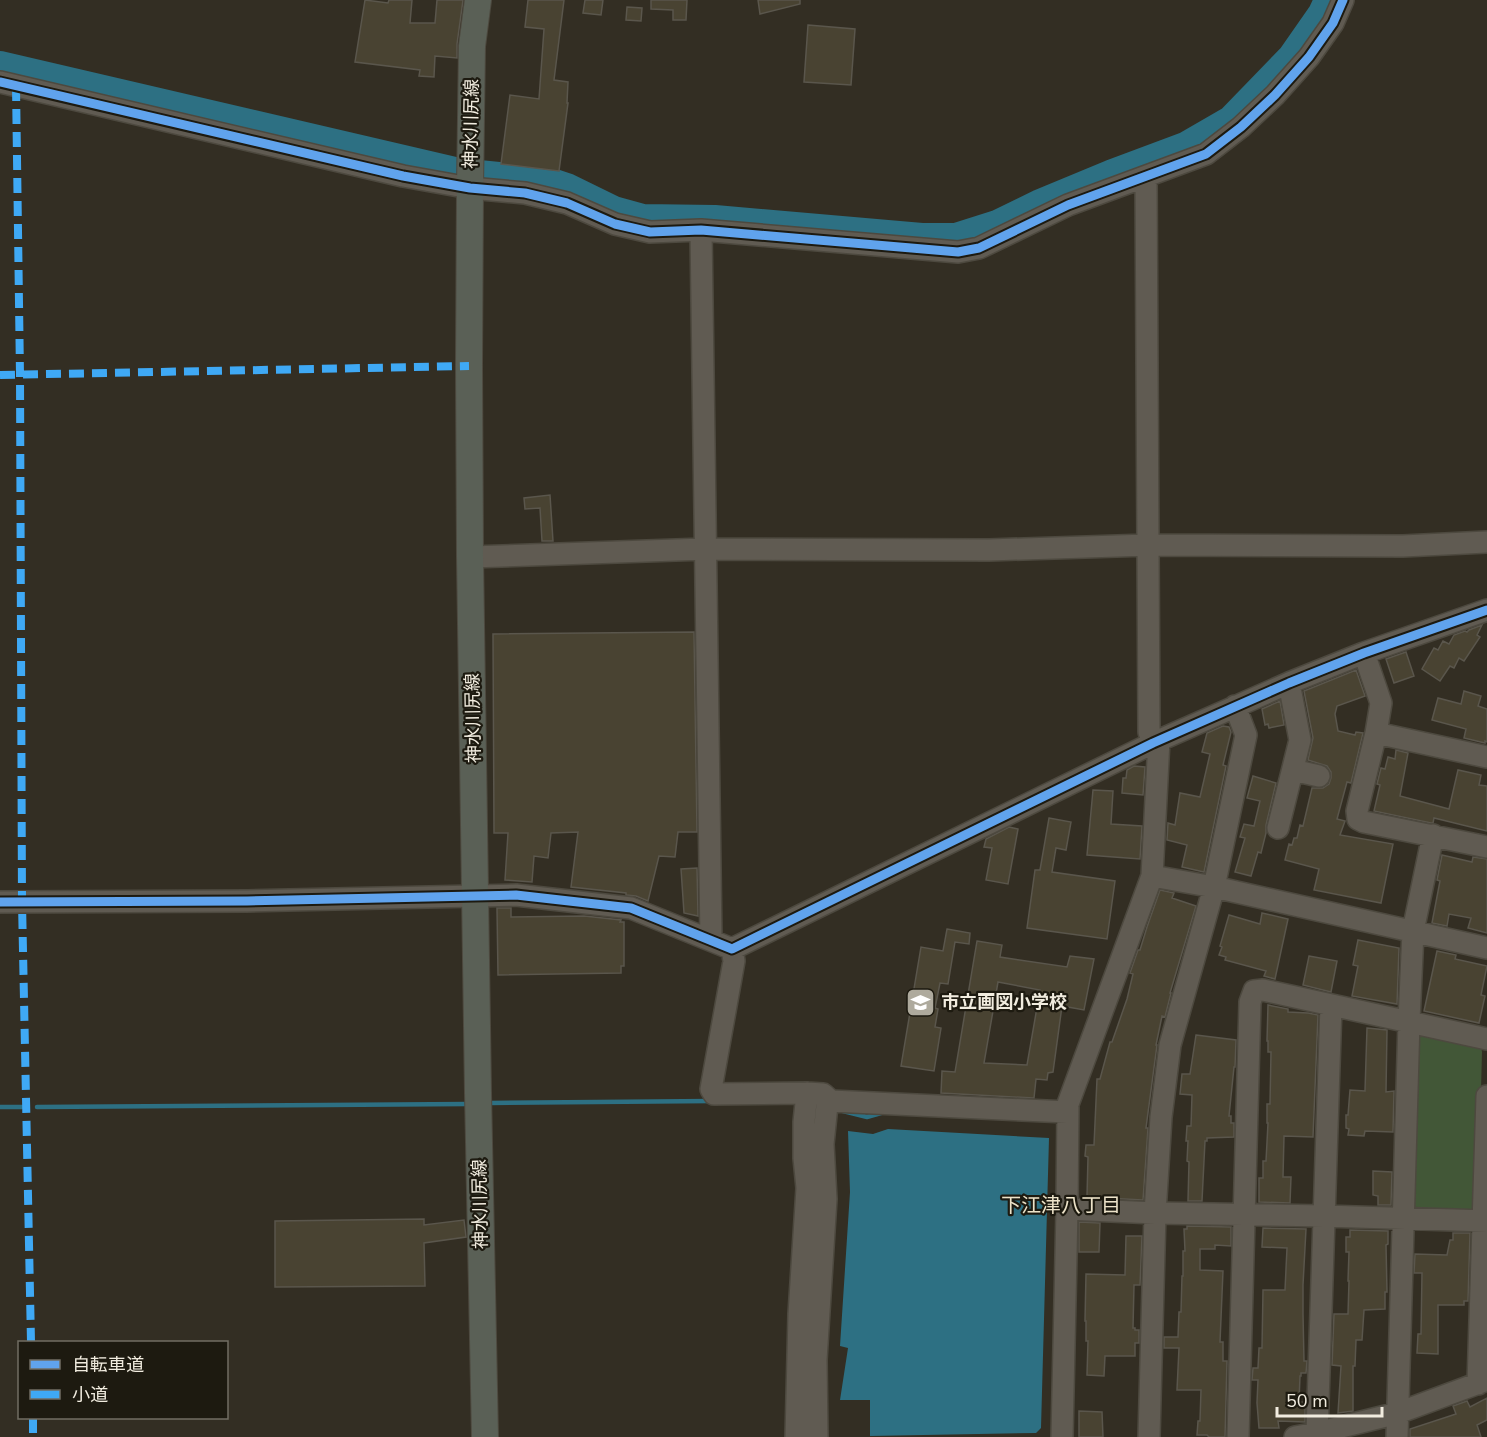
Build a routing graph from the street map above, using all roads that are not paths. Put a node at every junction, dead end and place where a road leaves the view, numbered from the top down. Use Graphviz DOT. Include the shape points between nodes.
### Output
graph roads {
  1 [pos="478,0"];
  2 [pos="1343,0"];
  3 [pos="0,82"];
  4 [pos="470,177"];
  5 [pos="1146,177"];
  6 [pos="700,230"];
  7 [pos="1487,542"];
  8 [pos="1148,545"];
  9 [pos="705,549"];
  10 [pos="470,557"];
  11 [pos="1487,610"];
  12 [pos="1364,653"];
  13 [pos="1289,683"];
  14 [pos="1235,706"];
  15 [pos="1377,733"];
  16 [pos="1156,741"];
  17 [pos="1487,757"];
  18 [pos="1293,770"];
  19 [pos="1319,776"];
  20 [pos="1278,828"];
  21 [pos="1433,836"];
  22 [pos="1487,848"];
  23 [pos="1152,876"];
  24 [pos="1214,887"];
  25 [pos="476,896"];
  26 [pos="0,902"];
  27 [pos="1413,931"];
  28 [pos="711,940"];
  29 [pos="1487,948"];
  30 [pos="732,949"];
  31 [pos="1331,1005"];
  32 [pos="1409,1021"];
  33 [pos="1487,1039"];
  34 [pos="807,1093"];
  35 [pos="1487,1096"];
  36 [pos="831,1101"];
  37 [pos="1067,1112"];
  38 [pos="1068,1209"];
  39 [pos="1155,1213"];
  40 [pos="1245,1214"];
  41 [pos="1324,1216"];
  42 [pos="1403,1218"];
  43 [pos="1485,1221"];
  44 [pos="1483,1382"];
  45 [pos="1398,1413"];
  46 [pos="1317,1433"];
  47 [pos="485,1437"];
  48 [pos="796,1437"];
  49 [pos="817,1437"];
  50 [pos="1062,1437"];
  51 [pos="1149,1437"];
  52 [pos="1238,1437"];
  53 [pos="1295,1437"];
  54 [pos="1397,1437"];
  1 -- 4 [label="main road, 神水川尻線" via="472,46"];
  2 -- 5 [label="street" via="1333,23 1309,57 1241,127 1206,154"];
  3 -- 4 [label="street" via="403,176"];
  4 -- 6 [label="street" via="567,203 615,224 650,232"];
  4 -- 10 [label="main road, 神水川尻線"];
  5 -- 6 [label="street" via="1068,205 979,248 958,252"];
  5 -- 8 [label="street"];
  6 -- 9 [label="street"];
  7 -- 8 [label="street" via="1403,546"];
  8 -- 9 [label="street" via="989,550"];
  8 -- 16 [label="street" via="1149,732"];
  9 -- 10 [label="street"];
  9 -- 28 [label="street"];
  10 -- 25 [label="main road, 神水川尻線"];
  11 -- 12 [label="street"];
  12 -- 13 [label="street"];
  12 -- 15 [label="street" via="1381,703"];
  13 -- 14 [label="street"];
  13 -- 18 [label="street" via="1300,740"];
  14 -- 16 [label="street"];
  14 -- 24 [label="street" via="1246,735"];
  15 -- 17 [label="street"];
  15 -- 21 [label="street" via="1358,819"];
  16 -- 23 [label="street"];
  16 -- 30 [label="street"];
  18 -- 19 [label="street"];
  18 -- 20 [label="street"];
  21 -- 22 [label="street"];
  21 -- 27 [label="street"];
  23 -- 24 [label="street"];
  23 -- 37 [label="street"];
  24 -- 27 [label="street"];
  24 -- 39 [label="street" via="1170,1045"];
  25 -- 26 [label="street"];
  25 -- 28 [label="street" via="516,895 631,908"];
  25 -- 47 [label="main road, 神水川尻線"];
  27 -- 29 [label="street"];
  27 -- 32 [label="street"];
  28 -- 30 [label="street"];
  30 -- 34 [label="street" via="734,961 711,1091"];
  31 -- 32 [label="street"];
  31 -- 40 [label="street" via="1263,990 1252,995"];
  31 -- 41 [label="street"];
  32 -- 33 [label="street"];
  32 -- 42 [label="street"];
  34 -- 36 [label="street" via="823,1094"];
  34 -- 48 [label="street" via="807,1188"];
  35 -- 43 [label="street"];
  36 -- 37 [label="street"];
  36 -- 49 [label="street" via="827,1105 823,1144 826,1199 816,1360"];
  37 -- 38 [label="street"];
  38 -- 39 [label="street"];
  38 -- 50 [label="street"];
  39 -- 40 [label="street"];
  39 -- 51 [label="street"];
  40 -- 41 [label="street"];
  40 -- 52 [label="street"];
  41 -- 42 [label="street"];
  41 -- 46 [label="street"];
  42 -- 43 [label="street"];
  42 -- 45 [label="street"];
  43 -- 44 [label="street"];
  44 -- 45 [label="street"];
  45 -- 46 [label="street"];
  45 -- 54 [label="street"];
  46 -- 53 [label="street"];
}
